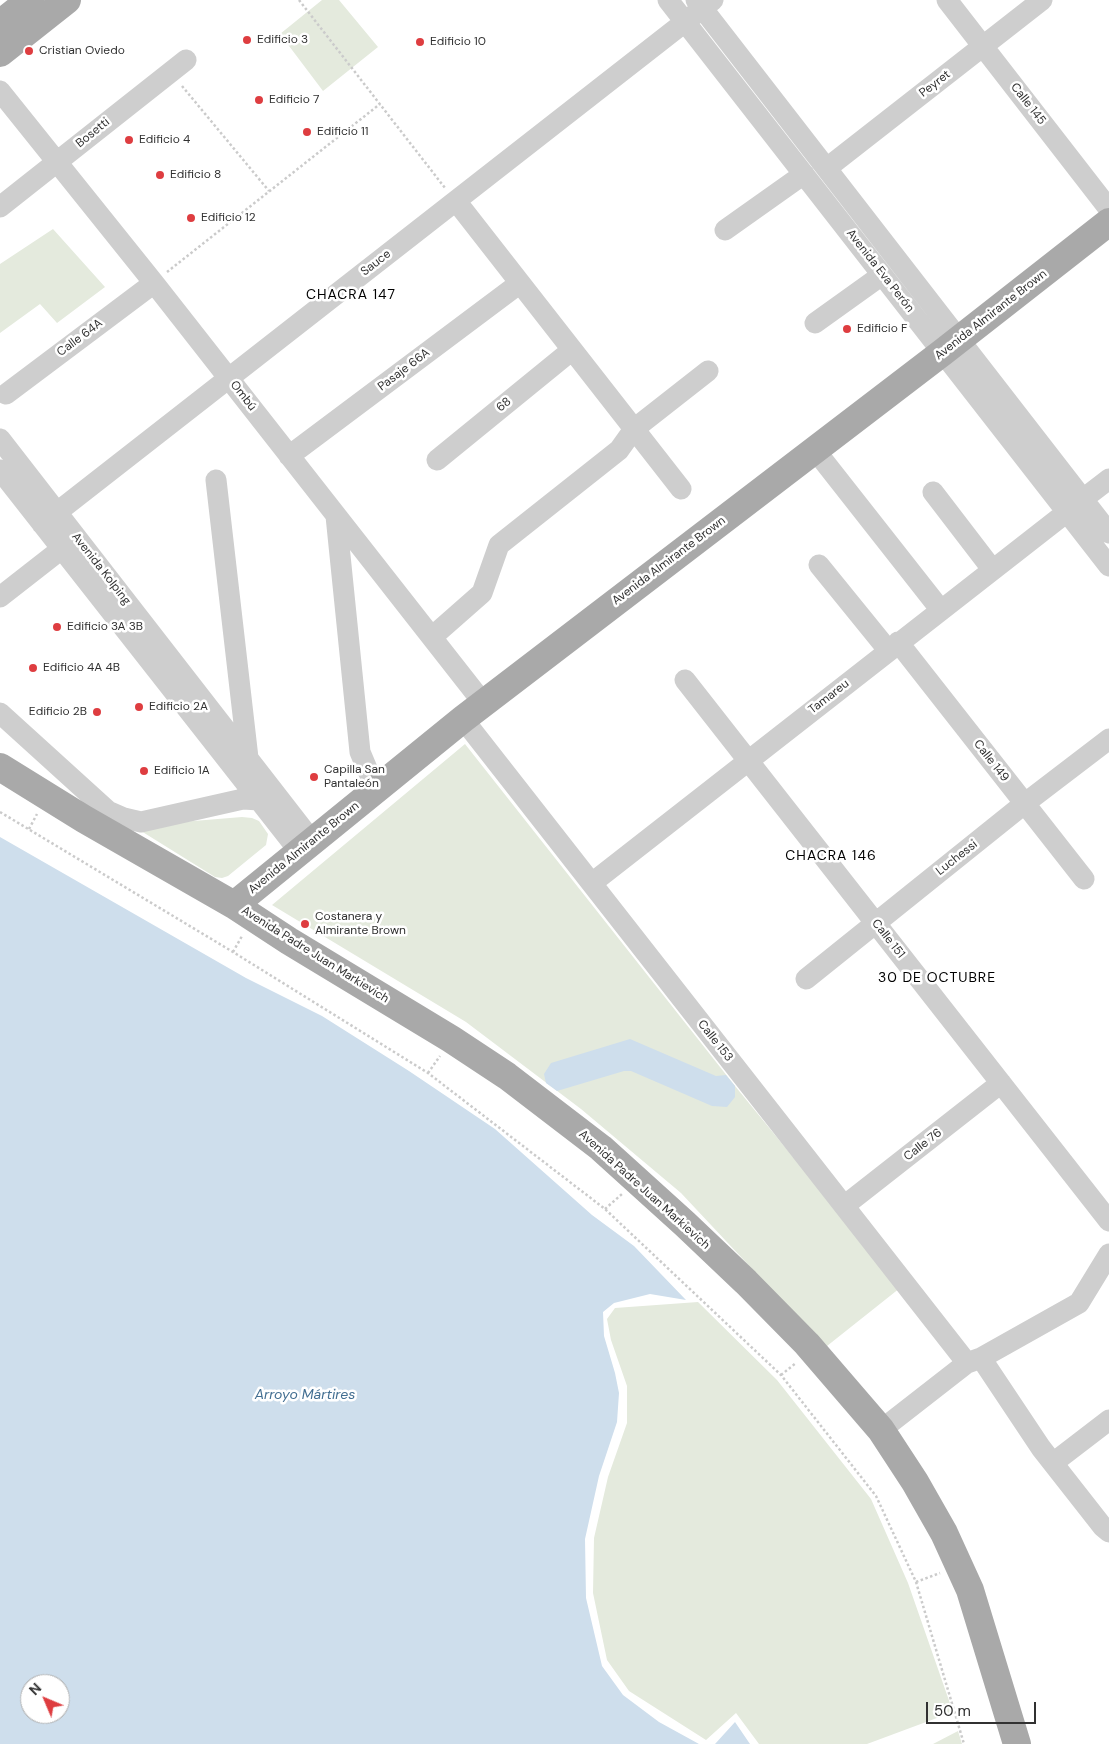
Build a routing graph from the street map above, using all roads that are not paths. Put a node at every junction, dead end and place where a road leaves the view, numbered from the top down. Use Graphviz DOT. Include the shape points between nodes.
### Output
graph roads {
  1 [pos="30,0"];
  2 [pos="67,0"];
  3 [pos="668,0"];
  4 [pos="946,0"];
  5 [pos="1042,0"];
  6 [pos="704,3"];
  7 [pos="685,22"];
  8 [pos="0,24"];
  9 [pos="983,47"];
  10 [pos="0,53"];
  11 [pos="178,66"];
  12 [pos="0,91"];
  13 [pos="57,162"];
  14 [pos="827,168"];
  15 [pos="804,174"];
  16 [pos="456,201"];
  17 [pos="0,207"];
  18 [pos="1109,209"];
  19 [pos="1109,222"];
  20 [pos="724,230"];
  21 [pos="882,274"];
  22 [pos="154,282"];
  23 [pos="520,283"];
  24 [pos="815,324"];
  25 [pos="951,346"];
  26 [pos="572,350"];
  27 [pos="708,371"];
  28 [pos="229,378"];
  29 [pos="6,394"];
  30 [pos="634,429"];
  31 [pos="0,439"];
  32 [pos="815,450"];
  33 [pos="289,456"];
  34 [pos="437,460"];
  35 [pos="0,470"];
  36 [pos="1109,479"];
  37 [pos="216,480"];
  38 [pos="681,489"];
  39 [pos="933,492"];
  40 [pos="1075,506"];
  41 [pos="336,516"];
  42 [pos="50,518"];
  43 [pos="1109,533"];
  44 [pos="69,543"];
  45 [pos="819,565"];
  46 [pos="1109,566"];
  47 [pos="992,569"];
  48 [pos="0,597"];
  49 [pos="940,609"];
  50 [pos="432,636"];
  51 [pos="893,646"];
  52 [pos="685,680"];
  53 [pos="474,711"];
  54 [pos="0,713"];
  55 [pos="1109,739"];
  56 [pos="248,759"];
  57 [pos="748,760"];
  58 [pos="0,767"];
  59 [pos="376,790"];
  60 [pos="260,800"];
  61 [pos="1024,804"];
  62 [pos="306,846"];
  63 [pos="1084,879"];
  64 [pos="592,883"];
  65 [pos="234,905"];
  66 [pos="876,923"];
  67 [pos="806,979"];
  68 [pos="1001,1083"];
  69 [pos="844,1206"];
  70 [pos="1109,1221"];
  71 [pos="1109,1254"];
  72 [pos="974,1360"];
  73 [pos="1109,1420"];
  74 [pos="881,1430"];
  75 [pos="1053,1463"];
  76 [pos="1109,1532"];
  77 [pos="1017,1744"];
  1 -- 8 [label="main road"];
  2 -- 10 [label="main road"];
  3 -- 7 [label="street, Avenida Eva Perón"];
  4 -- 9 [label="street, Calle 145"];
  5 -- 9 [label="street, Peyret"];
  6 -- 7 [label="street, Sauce"];
  6 -- 14 [label="street, Avenida Eva Perón"];
  7 -- 15 [label="street, Avenida Eva Perón"];
  7 -- 16 [label="street, Sauce"];
  9 -- 14 [label="street, Peyret"];
  9 -- 18 [label="street, Calle 145"];
  11 -- 13 [label="street, Bosetti"];
  12 -- 13 [label="street, Ombú"];
  13 -- 17 [label="street, Bosetti"];
  13 -- 22 [label="street, Ombú"];
  14 -- 25 [label="street, Avenida Eva Perón"];
  15 -- 20 [label="street"];
  15 -- 21 [label="street, Avenida Eva Perón"];
  16 -- 23 [label="street"];
  16 -- 28 [label="street, Sauce"];
  19 -- 25 [label="main road, Avenida Almirante Brown"];
  21 -- 24 [label="street"];
  21 -- 25 [label="street, Avenida Eva Perón"];
  22 -- 28 [label="street, Ombú"];
  22 -- 29 [label="street, Calle 64A"];
  23 -- 26 [label="street"];
  23 -- 33 [label="street, Pasaje 66A"];
  25 -- 32 [label="main road, Avenida Almirante Brown"];
  25 -- 40 [label="street, Avenida Eva Perón"];
  26 -- 30 [label="street"];
  26 -- 34 [label="street, 68"];
  27 -- 30 [label="street"];
  28 -- 33 [label="street, Ombú"];
  28 -- 42 [label="street, Sauce"];
  30 -- 38 [label="street"];
  30 -- 50 [label="street" via="619,450 499,545 482,593"];
  31 -- 42 [label="street, Avenida Kolping"];
  32 -- 49 [label="street"];
  32 -- 53 [label="main road, Avenida Almirante Brown"];
  33 -- 41 [label="street, Ombú"];
  35 -- 42 [label="street, Avenida Kolping"];
  36 -- 40 [label="street, Tamareu"];
  37 -- 56 [label="street"];
  39 -- 47 [label="street"];
  40 -- 43 [label="street, Avenida Eva Perón"];
  40 -- 46 [label="street, Avenida Eva Perón"];
  40 -- 47 [label="street, Tamareu"];
  41 -- 50 [label="street, Ombú"];
  41 -- 59 [label="street" via="360,752"];
  42 -- 44 [label="street, Avenida Kolping"];
  44 -- 48 [label="street"];
  44 -- 56 [label="street, Avenida Kolping"];
  44 -- 60 [label="street, Avenida Kolping"];
  45 -- 51 [label="street, Calle 149"];
  47 -- 49 [label="street, Tamareu"];
  49 -- 51 [label="street, Tamareu"];
  50 -- 53 [label="street, Ombú"];
  51 -- 57 [label="street, Tamareu"];
  51 -- 61 [label="street, Calle 149"];
  52 -- 57 [label="street, Calle 151"];
  53 -- 59 [label="main road, Avenida Almirante Brown"];
  53 -- 64 [label="street, Calle 153"];
  54 -- 60 [label="street" via="108,811 124,818 140,822 243,799"];
  55 -- 61 [label="street, Luchessi"];
  56 -- 62 [label="street, Avenida Kolping"];
  57 -- 64 [label="street, Tamareu"];
  57 -- 66 [label="street, Calle 151"];
  58 -- 65 [label="main road, Avenida Padre Juan Markievich"];
  59 -- 62 [label="main road, Avenida Almirante Brown"];
  60 -- 62 [label="street, Avenida Kolping"];
  61 -- 63 [label="street, Calle 149"];
  61 -- 66 [label="street, Luchessi"];
  62 -- 65 [label="main road, Avenida Almirante Brown"];
  64 -- 69 [label="street, Calle 153"];
  65 -- 74 [label="main road, Avenida Padre Juan Markievich" via="451,1039 601,1148 746,1282 816,1354"];
  66 -- 67 [label="street, Luchessi"];
  66 -- 68 [label="street, Calle 151"];
  68 -- 69 [label="street, Calle 76"];
  68 -- 70 [label="street, Calle 151"];
  69 -- 72 [label="street, Calle 153"];
  71 -- 72 [label="street" via="1079,1303"];
  72 -- 74 [label="street"];
  72 -- 75 [label="street, Calle 153"];
  73 -- 75 [label="street"];
  74 -- 77 [label="main road, Avenida Padre Juan Markievich" via="944,1533 970,1590"];
  75 -- 76 [label="street, Calle 153"];
}
